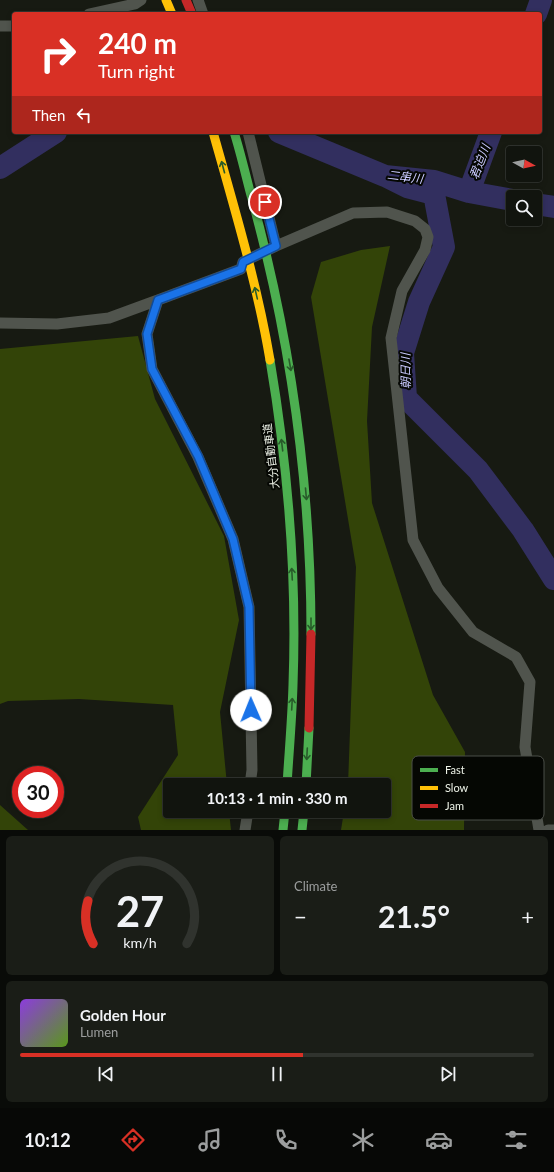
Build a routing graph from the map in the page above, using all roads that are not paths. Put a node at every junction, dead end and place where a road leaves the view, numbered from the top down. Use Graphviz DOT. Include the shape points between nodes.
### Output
graph roads {
  1 [pos="141,0"];
  2 [pos="166,0"];
  3 [pos="186,0"];
  4 [pos="198,0"];
  5 [pos="98,12"];
  6 [pos="171,12"];
  7 [pos="191,12"];
  8 [pos="202,12"];
  9 [pos="0,26"];
  10 [pos="12,26"];
  11 [pos="214,134"];
  12 [pos="235,134"];
  13 [pos="249,134"];
  14 [pos="276,246"];
  15 [pos="158,300"];
  16 [pos="0,323"];
  17 [pos="526,756"];
  18 [pos="251,778"];
  19 [pos="287,778"];
  20 [pos="306,778"];
  21 [pos="247,818"];
  22 [pos="284,818"];
  23 [pos="303,818"];
  24 [pos="537,820"];
  25 [pos="246,830"];
  26 [pos="283,830"];
  27 [pos="302,830"];
  28 [pos="539,830"];
  29 [pos="548,830"];
  30 [pos="554,830"];
  1 -- 5 [label="street" via="135,4"];
  2 -- 6 [label="highway"];
  3 -- 7 [label="highway"];
  4 -- 8 [label="street"];
  9 -- 10 [label="street"];
  19 -- 11 [label="highway, 大分自動車道, one-way" via="293,685 293,593 288,497 277,403 265,331 245,246"];
  12 -- 20 [label="highway, one-way" via="264,241 283,327 296,401 307,495 311,685"];
  13 -- 14 [label="street"];
  14 -- 15 [label="street" via="243,262 241,269"];
  14 -- 17 [label="street" via="353,213 386,212 416,221 425,229 428,237 426,250 402,291 391,338 413,540 438,588 473,632 516,657 530,682 524,747"];
  15 -- 16 [label="street" via="109,318 57,324"];
  15 -- 18 [label="street" via="147,334 152,369 198,456 233,539 249,607"];
  21 -- 25 [label="street"];
  22 -- 26 [label="highway"];
  23 -- 27 [label="highway"];
  24 -- 28 [label="street"];
  29 -- 30 [label="street"];
}
